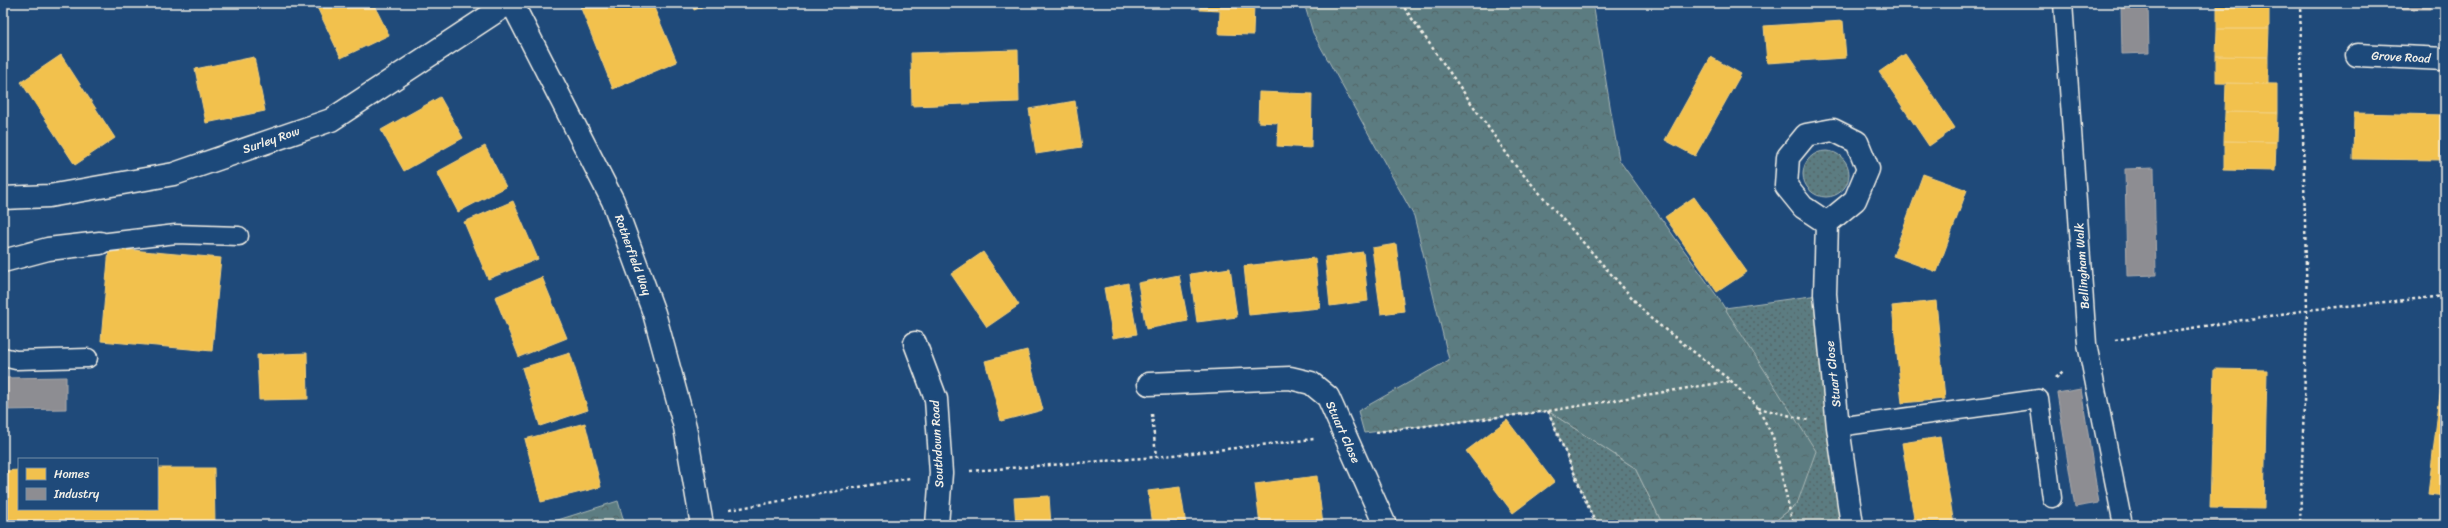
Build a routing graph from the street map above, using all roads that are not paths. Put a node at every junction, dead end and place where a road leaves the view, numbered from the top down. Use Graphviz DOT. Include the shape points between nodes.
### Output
graph roads {
  1 [pos="509,3"];
  2 [pos="512,3"];
  3 [pos="2063,3"];
  4 [pos="2357,55"];
  5 [pos="2445,59"];
  6 [pos="3,198"];
  7 [pos="1828,223"];
  8 [pos="239,236"];
  9 [pos="100,243"];
  10 [pos="3,261"];
  11 [pos="915,343"];
  12 [pos="3,357"];
  13 [pos="88,358"];
  14 [pos="1149,384"];
  15 [pos="1838,427"];
  16 [pos="2052,498"];
  17 [pos="702,520"];
  18 [pos="937,525"];
  19 [pos="1385,525"];
  20 [pos="1852,525"];
  21 [pos="2123,525"];
  1 -- 6 [label="street, Surley Row" via="331,120 174,174 49,196"];
  2 -- 17 [label="street, Rotherfield Way" via="616,208 658,328 685,427"];
  3 -- 21 [label="lane, Bellingham Walk" via="2087,344"];
  4 -- 5 [label="street, Grove Road"];
  7 -- 15 [label="street, Stuart Close" via="1825,294"];
  8 -- 9 [label="lane" via="176,234"];
  9 -- 10 [label="street" via="48,249"];
  11 -- 18 [label="street, Southdown Road" via="936,399 941,473"];
  12 -- 13 [label="lane" via="16,360"];
  14 -- 19 [label="street, Stuart Close" via="1290,378 1311,383 1328,397"];
  15 -- 16 [label="lane" via="2039,399"];
  15 -- 20 [label="street, Stuart Close"];
}
